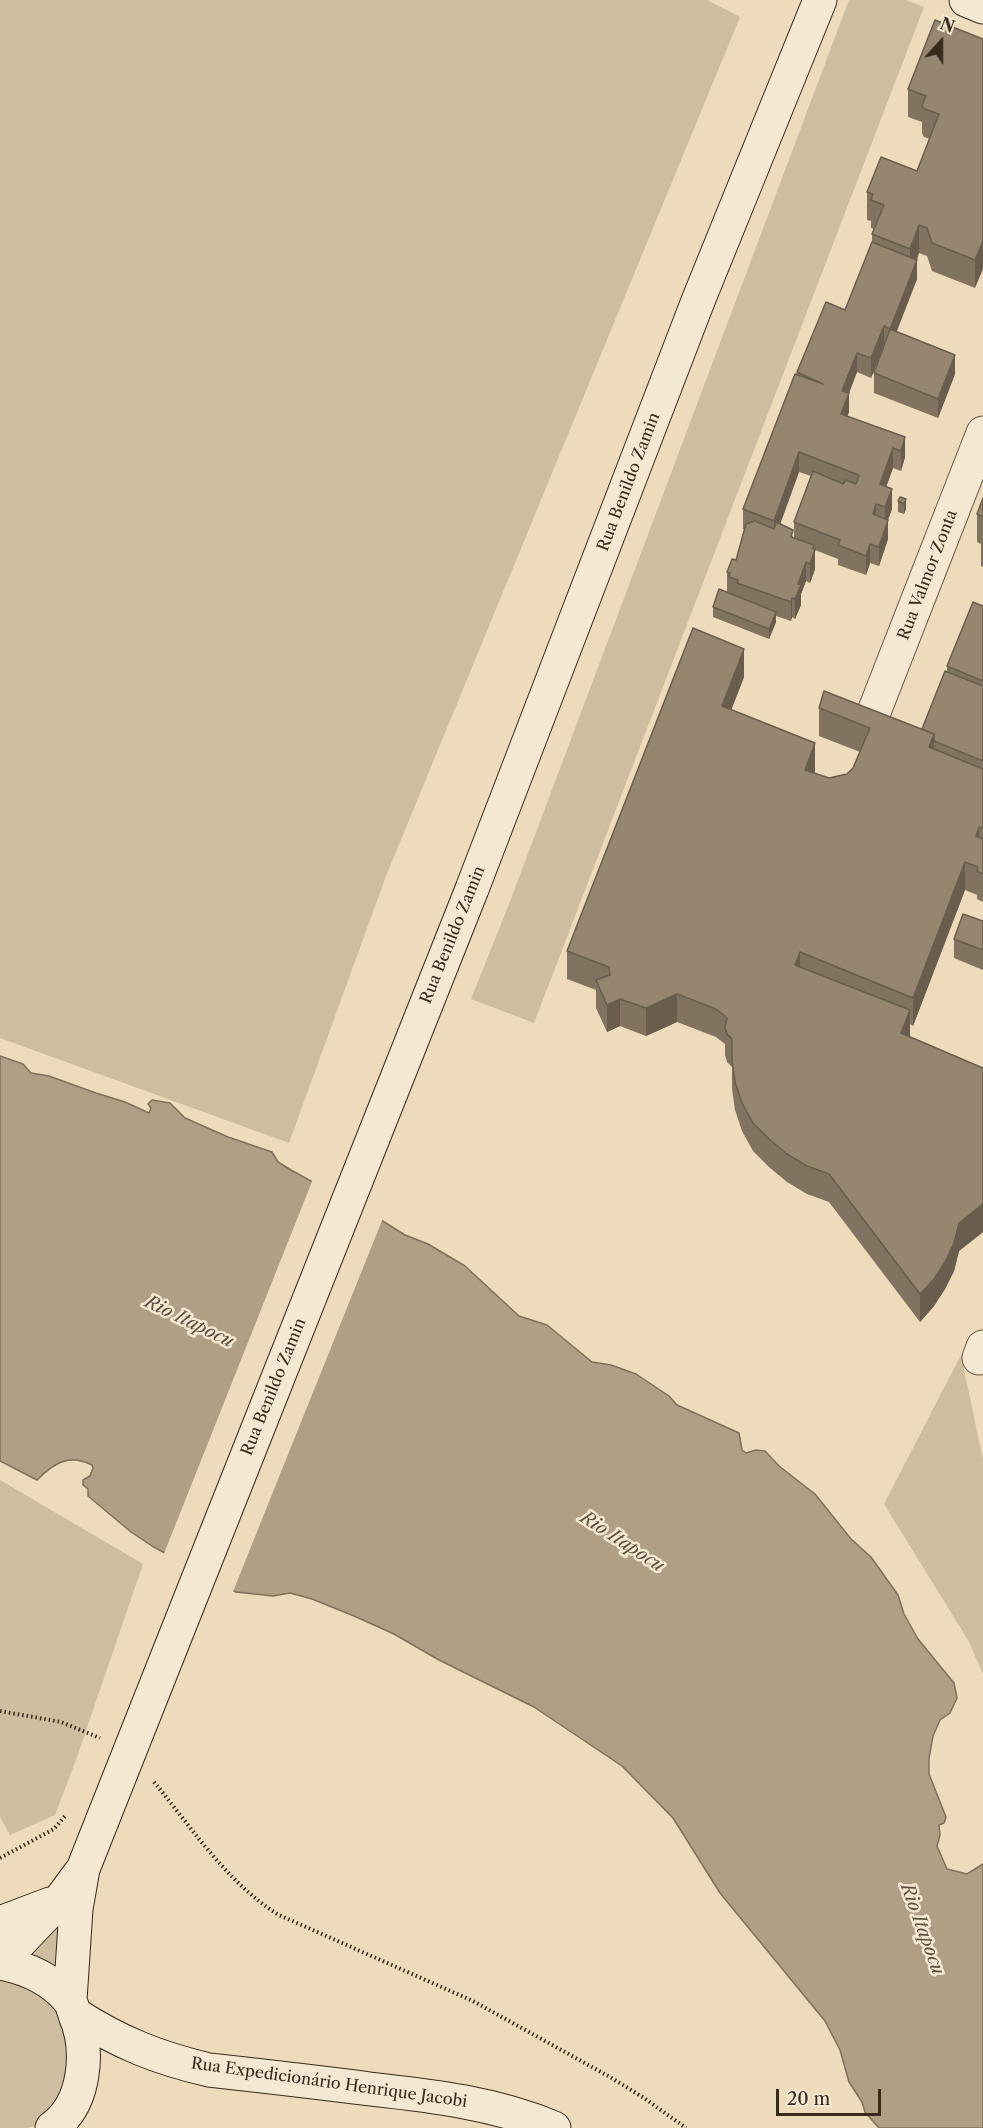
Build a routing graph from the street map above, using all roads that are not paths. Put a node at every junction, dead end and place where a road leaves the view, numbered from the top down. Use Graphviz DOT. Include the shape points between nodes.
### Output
graph roads {
  1 [pos="820,0"];
  2 [pos="966,0"];
  3 [pos="983,7"];
  4 [pos="983,433"];
  5 [pos="872,717"];
  6 [pos="83,1869"];
  7 [pos="60,1900"];
  8 [pos="0,1923"];
  9 [pos="0,1963"];
  10 [pos="72,2007"];
  11 [pos="57,2126"];
  12 [pos="554,2128"];
  1 -- 6 [label="main road, Rua Benildo Zamin, bridge" via="698,301 472,889"];
  2 -- 3 [label="main road"];
  4 -- 5 [label="main road, Rua Valmor Zonta"];
  6 -- 7 [label="main road, Rua Benildo Zamin"];
  6 -- 10 [label="main road, Rua Benildo Zamin" via="73,1934"];
  7 -- 8 [label="main road"];
  7 -- 9 [label="main road, Rua Benildo Zamin"];
  9 -- 10 [label="main road, Rua Expedicionário Henrique Jacobi" via="38,1974"];
  10 -- 11 [label="main road, Rua Benildo Zamin" via="81,2029 85,2058 79,2088"];
  10 -- 12 [label="main road, Rua Expedicionário Henrique Jacobi" via="119,2041 180,2063 492,2106"];
}
